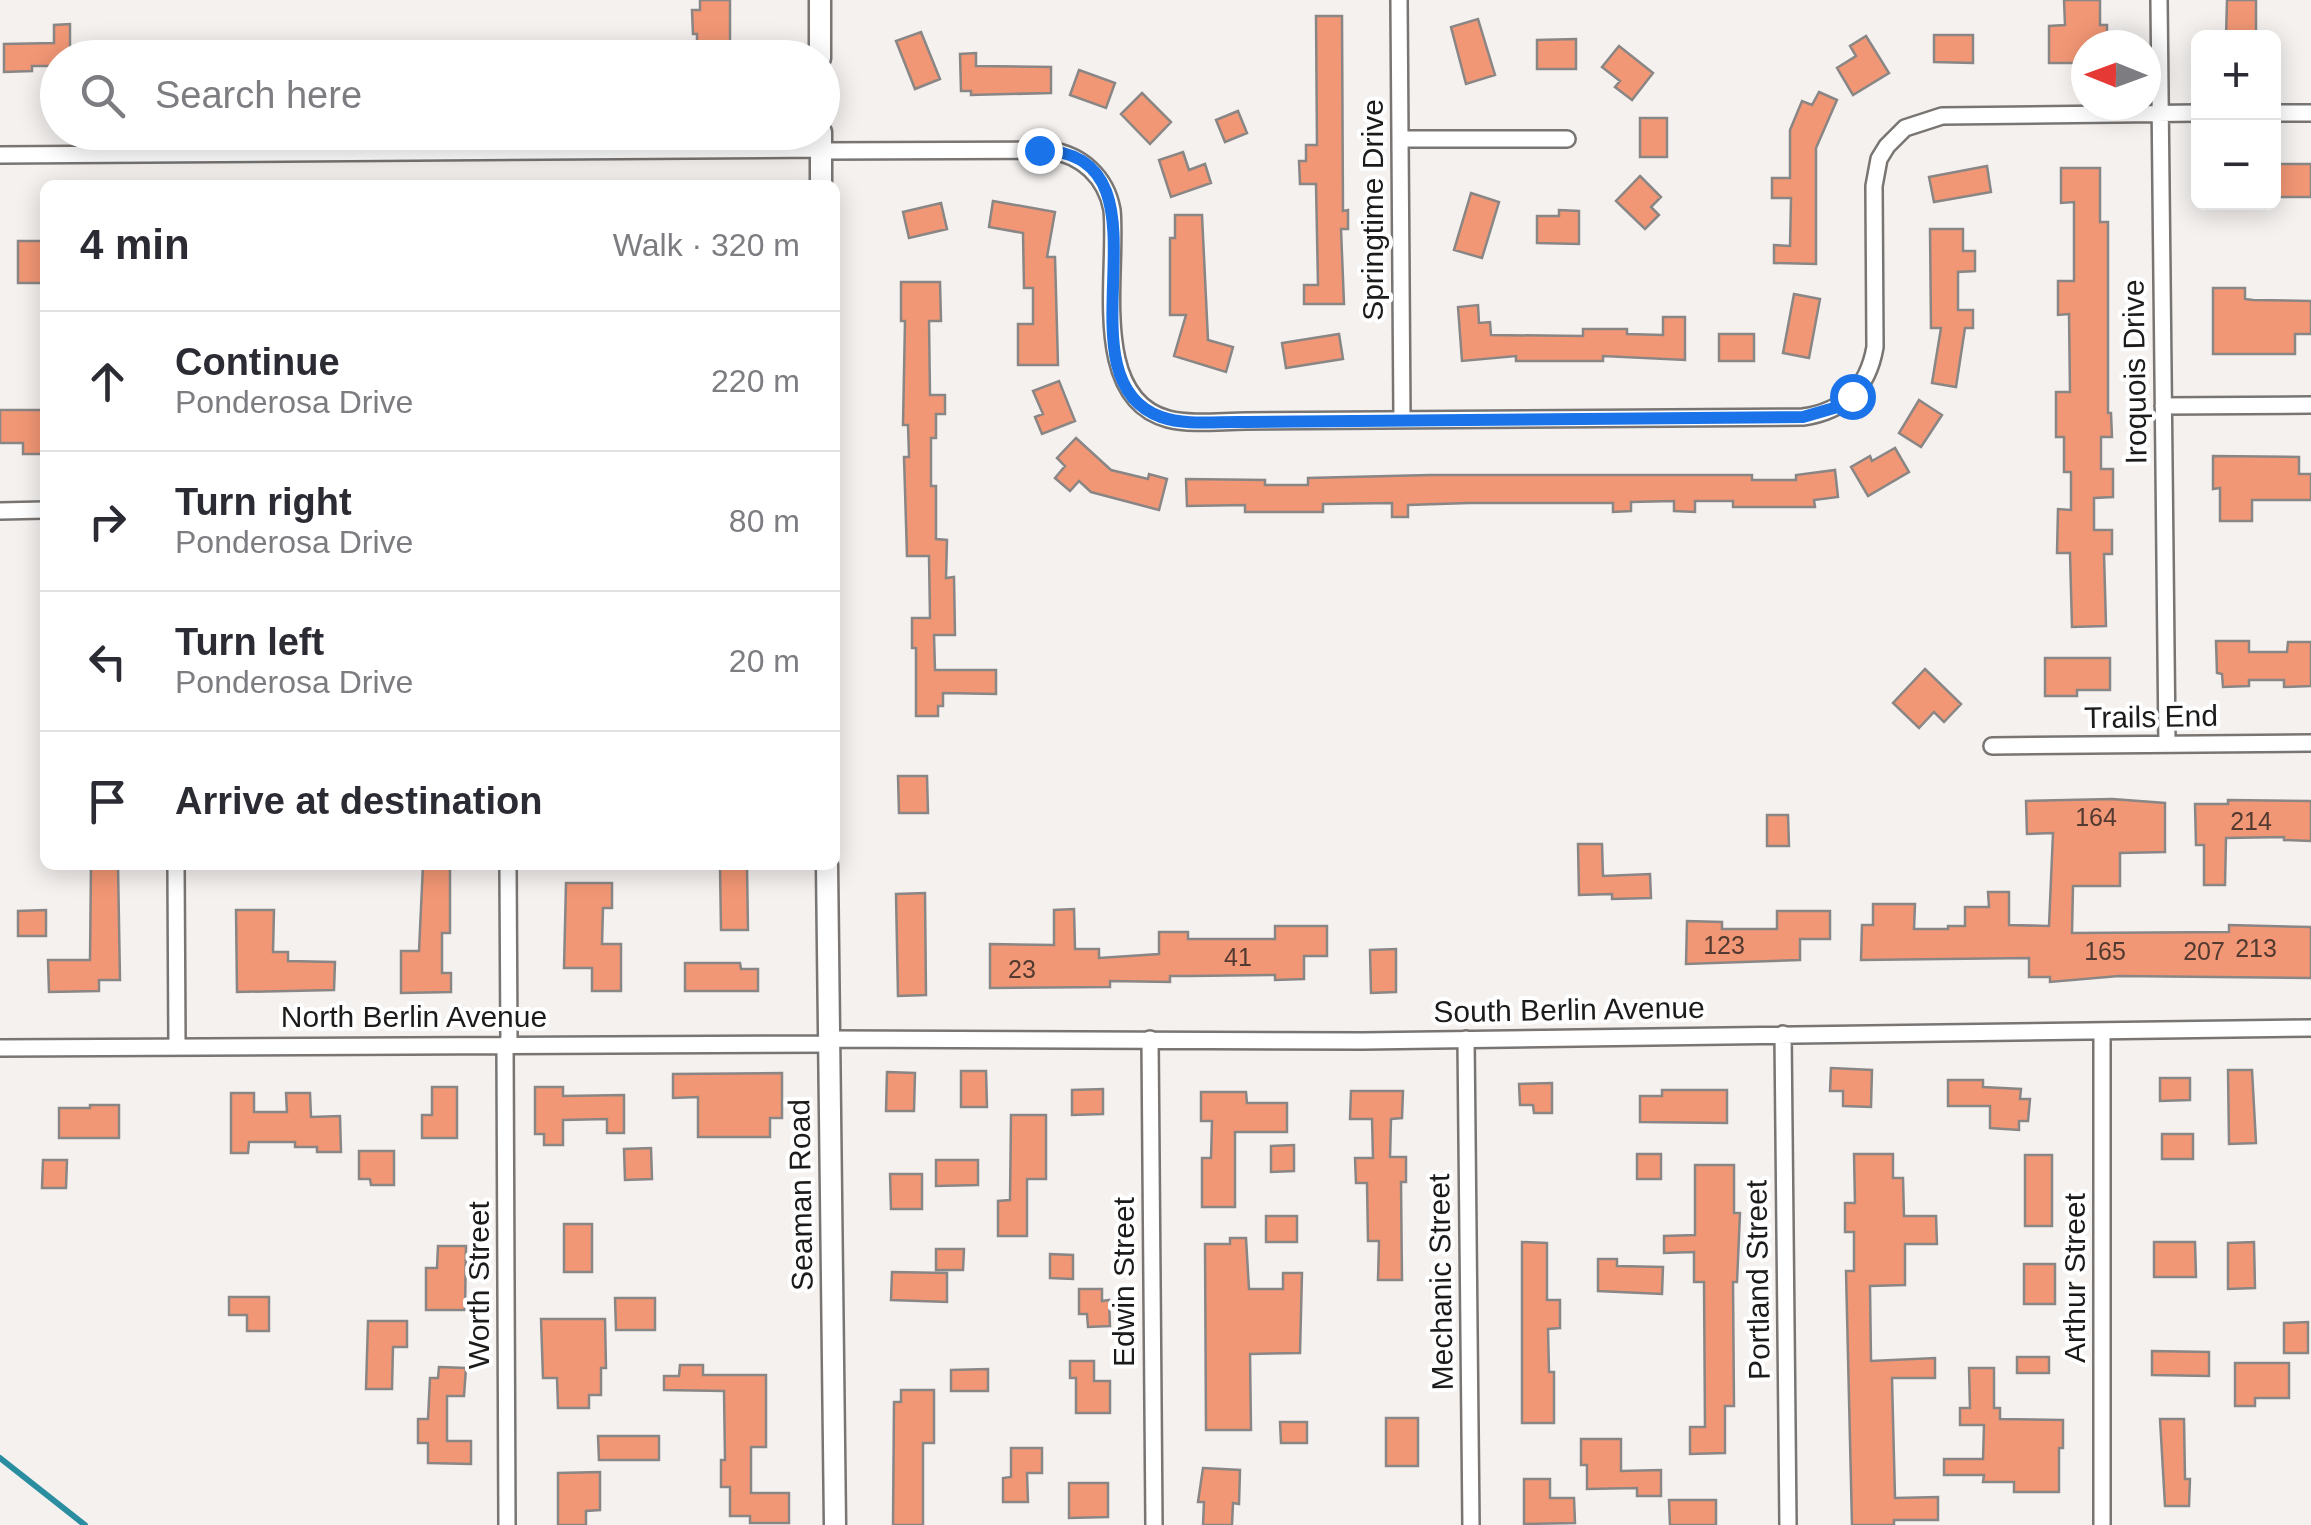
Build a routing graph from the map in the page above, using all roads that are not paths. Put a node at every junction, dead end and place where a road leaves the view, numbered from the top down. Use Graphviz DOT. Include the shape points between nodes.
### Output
graph roads {
  1 [pos="820,0"];
  2 [pos="1400,0"];
  3 [pos="2159,0"];
  4 [pos="2160,30"];
  5 [pos="820,40"];
  6 [pos="2311,112"];
  7 [pos="2191,113"];
  8 [pos="2281,113"];
  9 [pos="2161,114"];
  10 [pos="2071,115"];
  11 [pos="1400,139"];
  12 [pos="1567,139"];
  13 [pos="840,145"];
  14 [pos="373,150"];
  15 [pos="821,150"];
  16 [pos="0,155"];
  17 [pos="821,180"];
  18 [pos="2311,405"];
  19 [pos="2162,406"];
  20 [pos="1402,420"];
  21 [pos="40,510"];
  22 [pos="0,511"];
  23 [pos="2311,743"];
  24 [pos="2167,744"];
  25 [pos="1992,746"];
  26 [pos="176,870"];
  27 [pos="508,870"];
  28 [pos="827,870"];
  29 [pos="2311,1028"];
  30 [pos="2102,1031"];
  31 [pos="1783,1034"];
  32 [pos="1150,1039"];
  33 [pos="1466,1039"];
  34 [pos="829,1041"];
  35 [pos="507,1044"];
  36 [pos="177,1046"];
  37 [pos="0,1048"];
  38 [pos="506,1525"];
  39 [pos="835,1525"];
  40 [pos="1154,1525"];
  41 [pos="1472,1525"];
  42 [pos="1788,1525"];
  43 [pos="2102,1525"];
  1 -- 5 [label="street"];
  2 -- 11 [label="street, Springtime Drive"];
  3 -- 4 [label="street, Iroquois Drive"];
  6 -- 8 [label="street"];
  7 -- 9 [label="street"];
  9 -- 19 [label="street, Iroquois Drive"];
  10 -- 20 [label="street" via="1942,116 1896,136 1878,159 1874,186 1872,362 1857,392 1834,408 1803,417"];
  11 -- 12 [label="street"];
  11 -- 20 [label="street, Springtime Drive"];
  13 -- 20 [label="street" via="1073,156 1100,179 1110,201 1114,354 1122,381 1140,405 1163,418"];
  14 -- 16 [label="street"];
  15 -- 17 [label="street"];
  18 -- 19 [label="street"];
  19 -- 24 [label="street, Iroquois Drive"];
  21 -- 22 [label="street"];
  23 -- 24 [label="street, Trails End"];
  24 -- 25 [label="street, Trails End"];
  26 -- 36 [label="street"];
  27 -- 35 [label="street, Worth Street"];
  28 -- 34 [label="street, Seaman Road"];
  29 -- 30 [label="street, South Berlin Avenue"];
  30 -- 31 [label="street, South Berlin Avenue"];
  30 -- 43 [label="street, Arthur Street"];
  31 -- 33 [label="street, South Berlin Avenue"];
  31 -- 42 [label="street, Portland Street"];
  32 -- 33 [label="street, South Berlin Avenue"];
  32 -- 34 [label="street, South Berlin Avenue"];
  32 -- 40 [label="street, Edwin Street"];
  33 -- 41 [label="street, Mechanic Street"];
  34 -- 35 [label="street, North Berlin Avenue"];
  34 -- 39 [label="street, Seaman Road"];
  35 -- 36 [label="street, North Berlin Avenue"];
  35 -- 38 [label="street, Worth Street"];
  36 -- 37 [label="street, North Berlin Avenue"];
}
